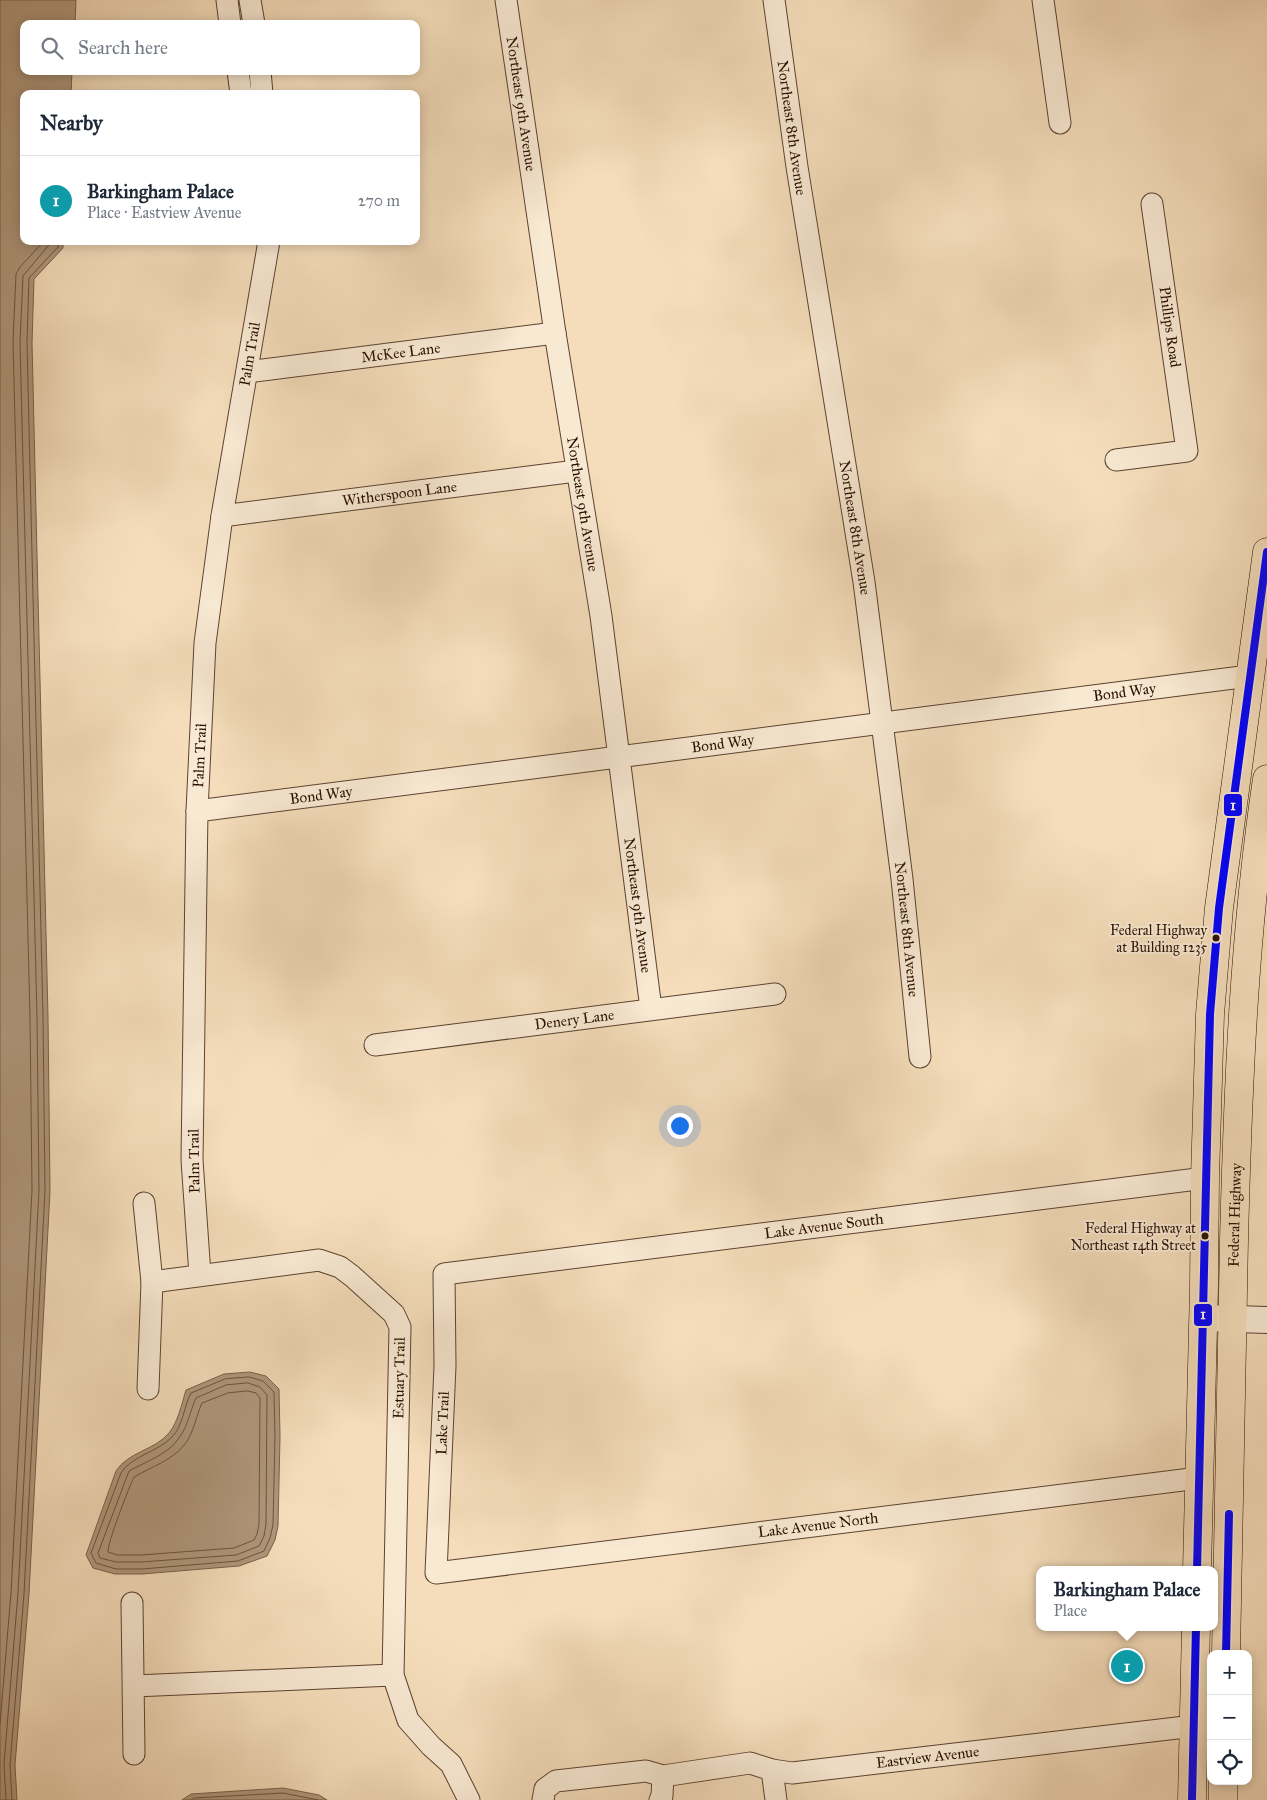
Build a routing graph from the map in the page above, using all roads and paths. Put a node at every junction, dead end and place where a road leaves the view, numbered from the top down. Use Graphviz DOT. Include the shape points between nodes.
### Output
graph roads {
  1 [pos="227,0"];
  2 [pos="250,0"];
  3 [pos="506,0"];
  4 [pos="774,0"];
  5 [pos="1043,0"];
  6 [pos="230,20"];
  7 [pos="253,20"];
  8 [pos="239,75"];
  9 [pos="260,75"];
  10 [pos="241,90"];
  11 [pos="262,90"];
  12 [pos="1060,123"];
  13 [pos="1152,204"];
  14 [pos="268,245"];
  15 [pos="555,333"];
  16 [pos="247,372"];
  17 [pos="1116,460"];
  18 [pos="576,471"];
  19 [pos="222,516"];
  20 [pos="1267,552"];
  21 [pos="1249,676"];
  22 [pos="882,724"];
  23 [pos="619,757"];
  24 [pos="1267,779"];
  25 [pos="197,811"];
  26 [pos="775,994"];
  27 [pos="651,1009"];
  28 [pos="375,1044"];
  29 [pos="920,1057"];
  30 [pos="1205,1178"];
  31 [pos="144,1203"];
  32 [pos="444,1274"];
  33 [pos="200,1275"];
  34 [pos="152,1282"];
  35 [pos="1203,1318"];
  36 [pos="1232,1319"];
  37 [pos="1267,1320"];
  38 [pos="148,1389"];
  39 [pos="1199,1478"];
  40 [pos="1197,1566"];
  41 [pos="436,1572"];
  42 [pos="132,1603"];
  43 [pos="1196,1631"];
  44 [pos="1226,1650"];
  45 [pos="393,1675"];
  46 [pos="134,1686"];
  47 [pos="1194,1726"];
  48 [pos="1207,1743"];
  49 [pos="134,1754"];
  50 [pos="772,1770"];
  51 [pos="663,1776"];
  52 [pos="1223,1785"];
  53 [pos="469,1800"];
  54 [pos="543,1800"];
  55 [pos="660,1800"];
  56 [pos="776,1800"];
  57 [pos="1192,1800"];
  58 [pos="1223,1800"];
  1 -- 6 [label="street"];
  2 -- 7 [label="street"];
  3 -- 15 [label="street, Northeast 9th Avenue"];
  4 -- 22 [label="street, Northeast 8th Avenue" via="864,582"];
  5 -- 12 [label="street"];
  8 -- 10 [label="street"];
  9 -- 11 [label="street"];
  13 -- 17 [label="street, Phillips Road" via="1188,451"];
  14 -- 16 [label="street, Palm Trail"];
  15 -- 16 [label="street, McKee Lane"];
  15 -- 18 [label="street, Northeast 9th Avenue"];
  16 -- 19 [label="street, Palm Trail"];
  18 -- 19 [label="street, Witherspoon Lane"];
  18 -- 23 [label="street, Northeast 9th Avenue" via="601,616"];
  19 -- 25 [label="street, Palm Trail" via="205,643"];
  20 -- 21 [label="main road, Federal Highway"];
  21 -- 22 [label="street, Bond Way"];
  21 -- 30 [label="main road, Federal Highway" via="1217,933 1209,1042"];
  22 -- 23 [label="street, Bond Way"];
  22 -- 29 [label="street, Northeast 8th Avenue"];
  23 -- 25 [label="street, Bond Way"];
  23 -- 27 [label="street, Northeast 9th Avenue"];
  24 -- 36 [label="main road, Federal Highway" via="1245,971 1238,1087"];
  25 -- 33 [label="street, Palm Trail" via="192,1160"];
  26 -- 27 [label="street, Denery Lane"];
  27 -- 28 [label="street, Denery Lane"];
  30 -- 32 [label="street, Lake Avenue South"];
  30 -- 35 [label="main road, Federal Highway"];
  31 -- 34 [label="street"];
  32 -- 41 [label="street, Lake Trail" via="445,1366"];
  33 -- 34 [label="street, Estuary Trail"];
  33 -- 45 [label="street, Estuary Trail" via="319,1260 340,1267 394,1314 400,1327"];
  34 -- 38 [label="street"];
  35 -- 36 [label="street"];
  35 -- 39 [label="main road, Federal Highway"];
  36 -- 37 [label="street"];
  36 -- 44 [label="main road, Federal Highway"];
  39 -- 40 [label="main road, Federal Highway"];
  39 -- 41 [label="street, Lake Avenue North"];
  42 -- 46 [label="street"];
  43 -- 47 [label="main road"];
  45 -- 46 [label="street"];
  45 -- 53 [label="street, Estuary Trail" via="408,1720 451,1764"];
  46 -- 49 [label="street"];
  47 -- 48 [label="main road"];
  47 -- 50 [label="street, Eastview Avenue" via="792,1773"];
  47 -- 57 [label="main road"];
  50 -- 51 [label="street, Eastview Avenue" via="750,1763"];
  50 -- 56 [label="street"];
  51 -- 54 [label="street, Eastview Avenue" via="646,1771 556,1781 544,1788"];
  51 -- 55 [label="street"];
  52 -- 58 [label="main road"];
}
